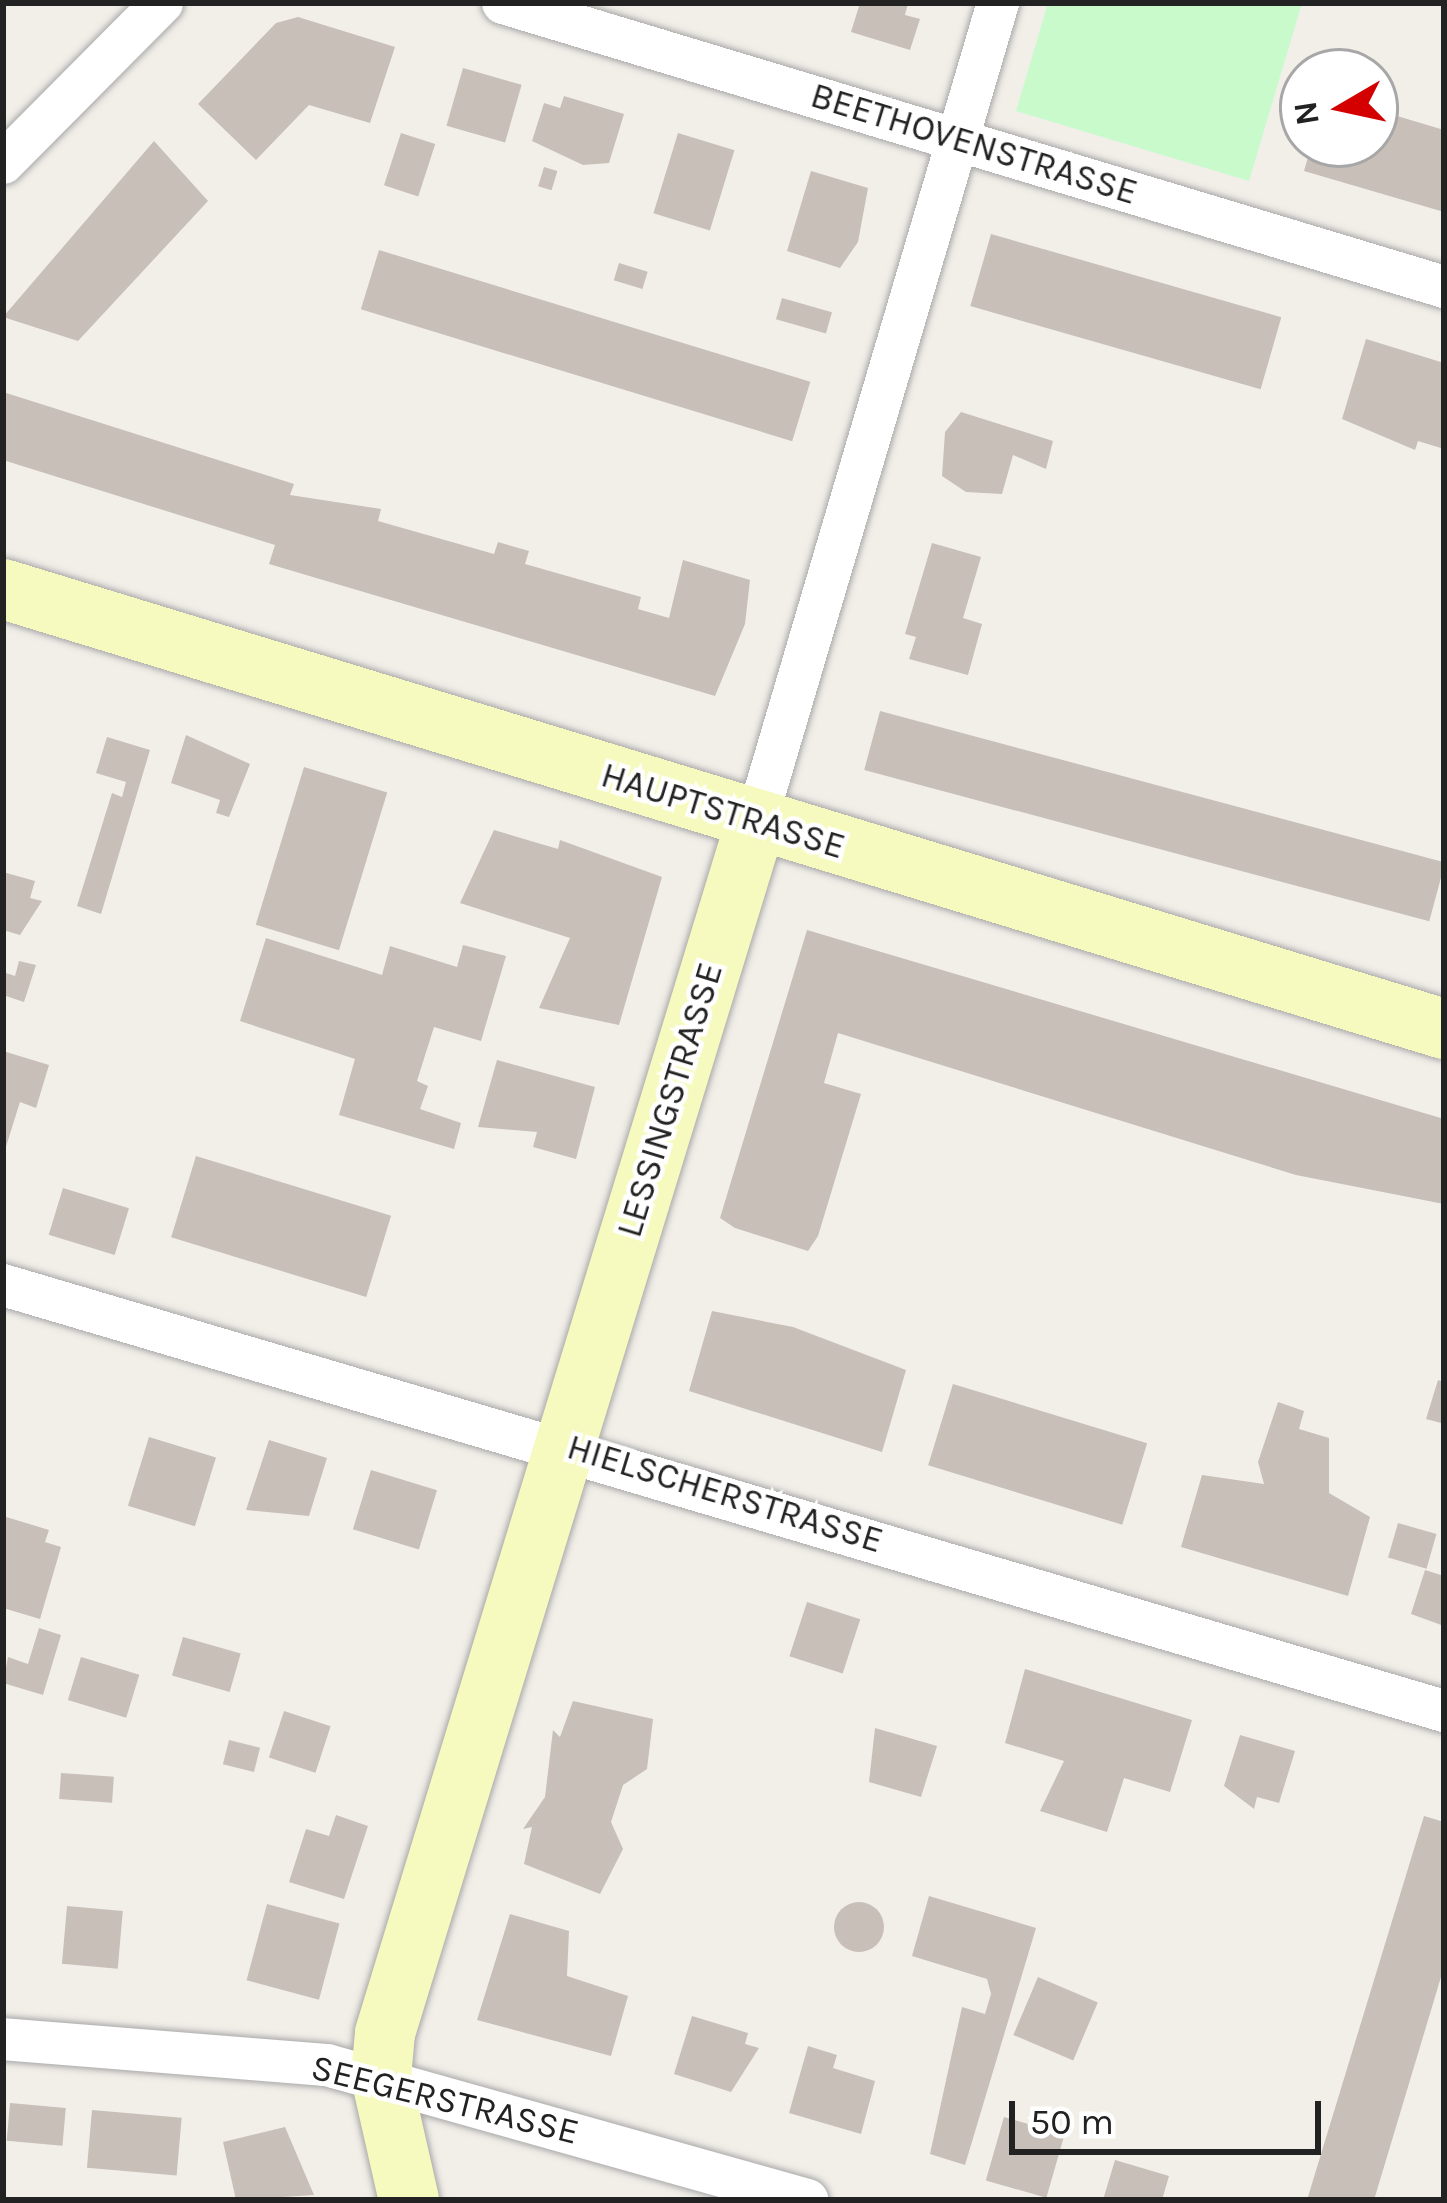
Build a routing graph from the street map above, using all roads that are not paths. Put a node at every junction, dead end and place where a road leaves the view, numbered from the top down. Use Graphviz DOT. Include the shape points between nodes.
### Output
graph roads {
  1 [pos="162,3"];
  2 [pos="503,3"];
  3 [pos="998,3"];
  4 [pos="958,139"];
  5 [pos="3,164"];
  6 [pos="1444,287"];
  7 [pos="3,590"];
  8 [pos="756,822"];
  9 [pos="1444,1029"];
  10 [pos="3,1285"];
  11 [pos="565,1445"];
  12 [pos="1444,1712"];
  13 [pos="3,2039"];
  14 [pos="381,2077"];
  15 [pos="409,2200"];
  16 [pos="807,2200"];
  1 -- 5 [label="street"];
  2 -- 4 [label="street, BEETHOVENSTRASSE"];
  3 -- 4 [label="street, LESSINGSTRASSE"];
  4 -- 6 [label="street, BEETHOVENSTRASSE"];
  4 -- 8 [label="street, LESSINGSTRASSE"];
  7 -- 8 [label="main road, HAUPTSTRASSE"];
  8 -- 9 [label="main road, HAUPTSTRASSE"];
  8 -- 11 [label="main road, LESSINGSTRASSE"];
  10 -- 11 [label="street, HIELSCHERSTRASSE"];
  11 -- 12 [label="street, HIELSCHERSTRASSE"];
  11 -- 14 [label="main road, LESSINGSTRASSE" via="385,2032"];
  13 -- 14 [label="street, SEEGERSTRASSE"];
  14 -- 15 [label="main road, LESSINGSTRASSE"];
  14 -- 16 [label="street, SEEGERSTRASSE"];
}
